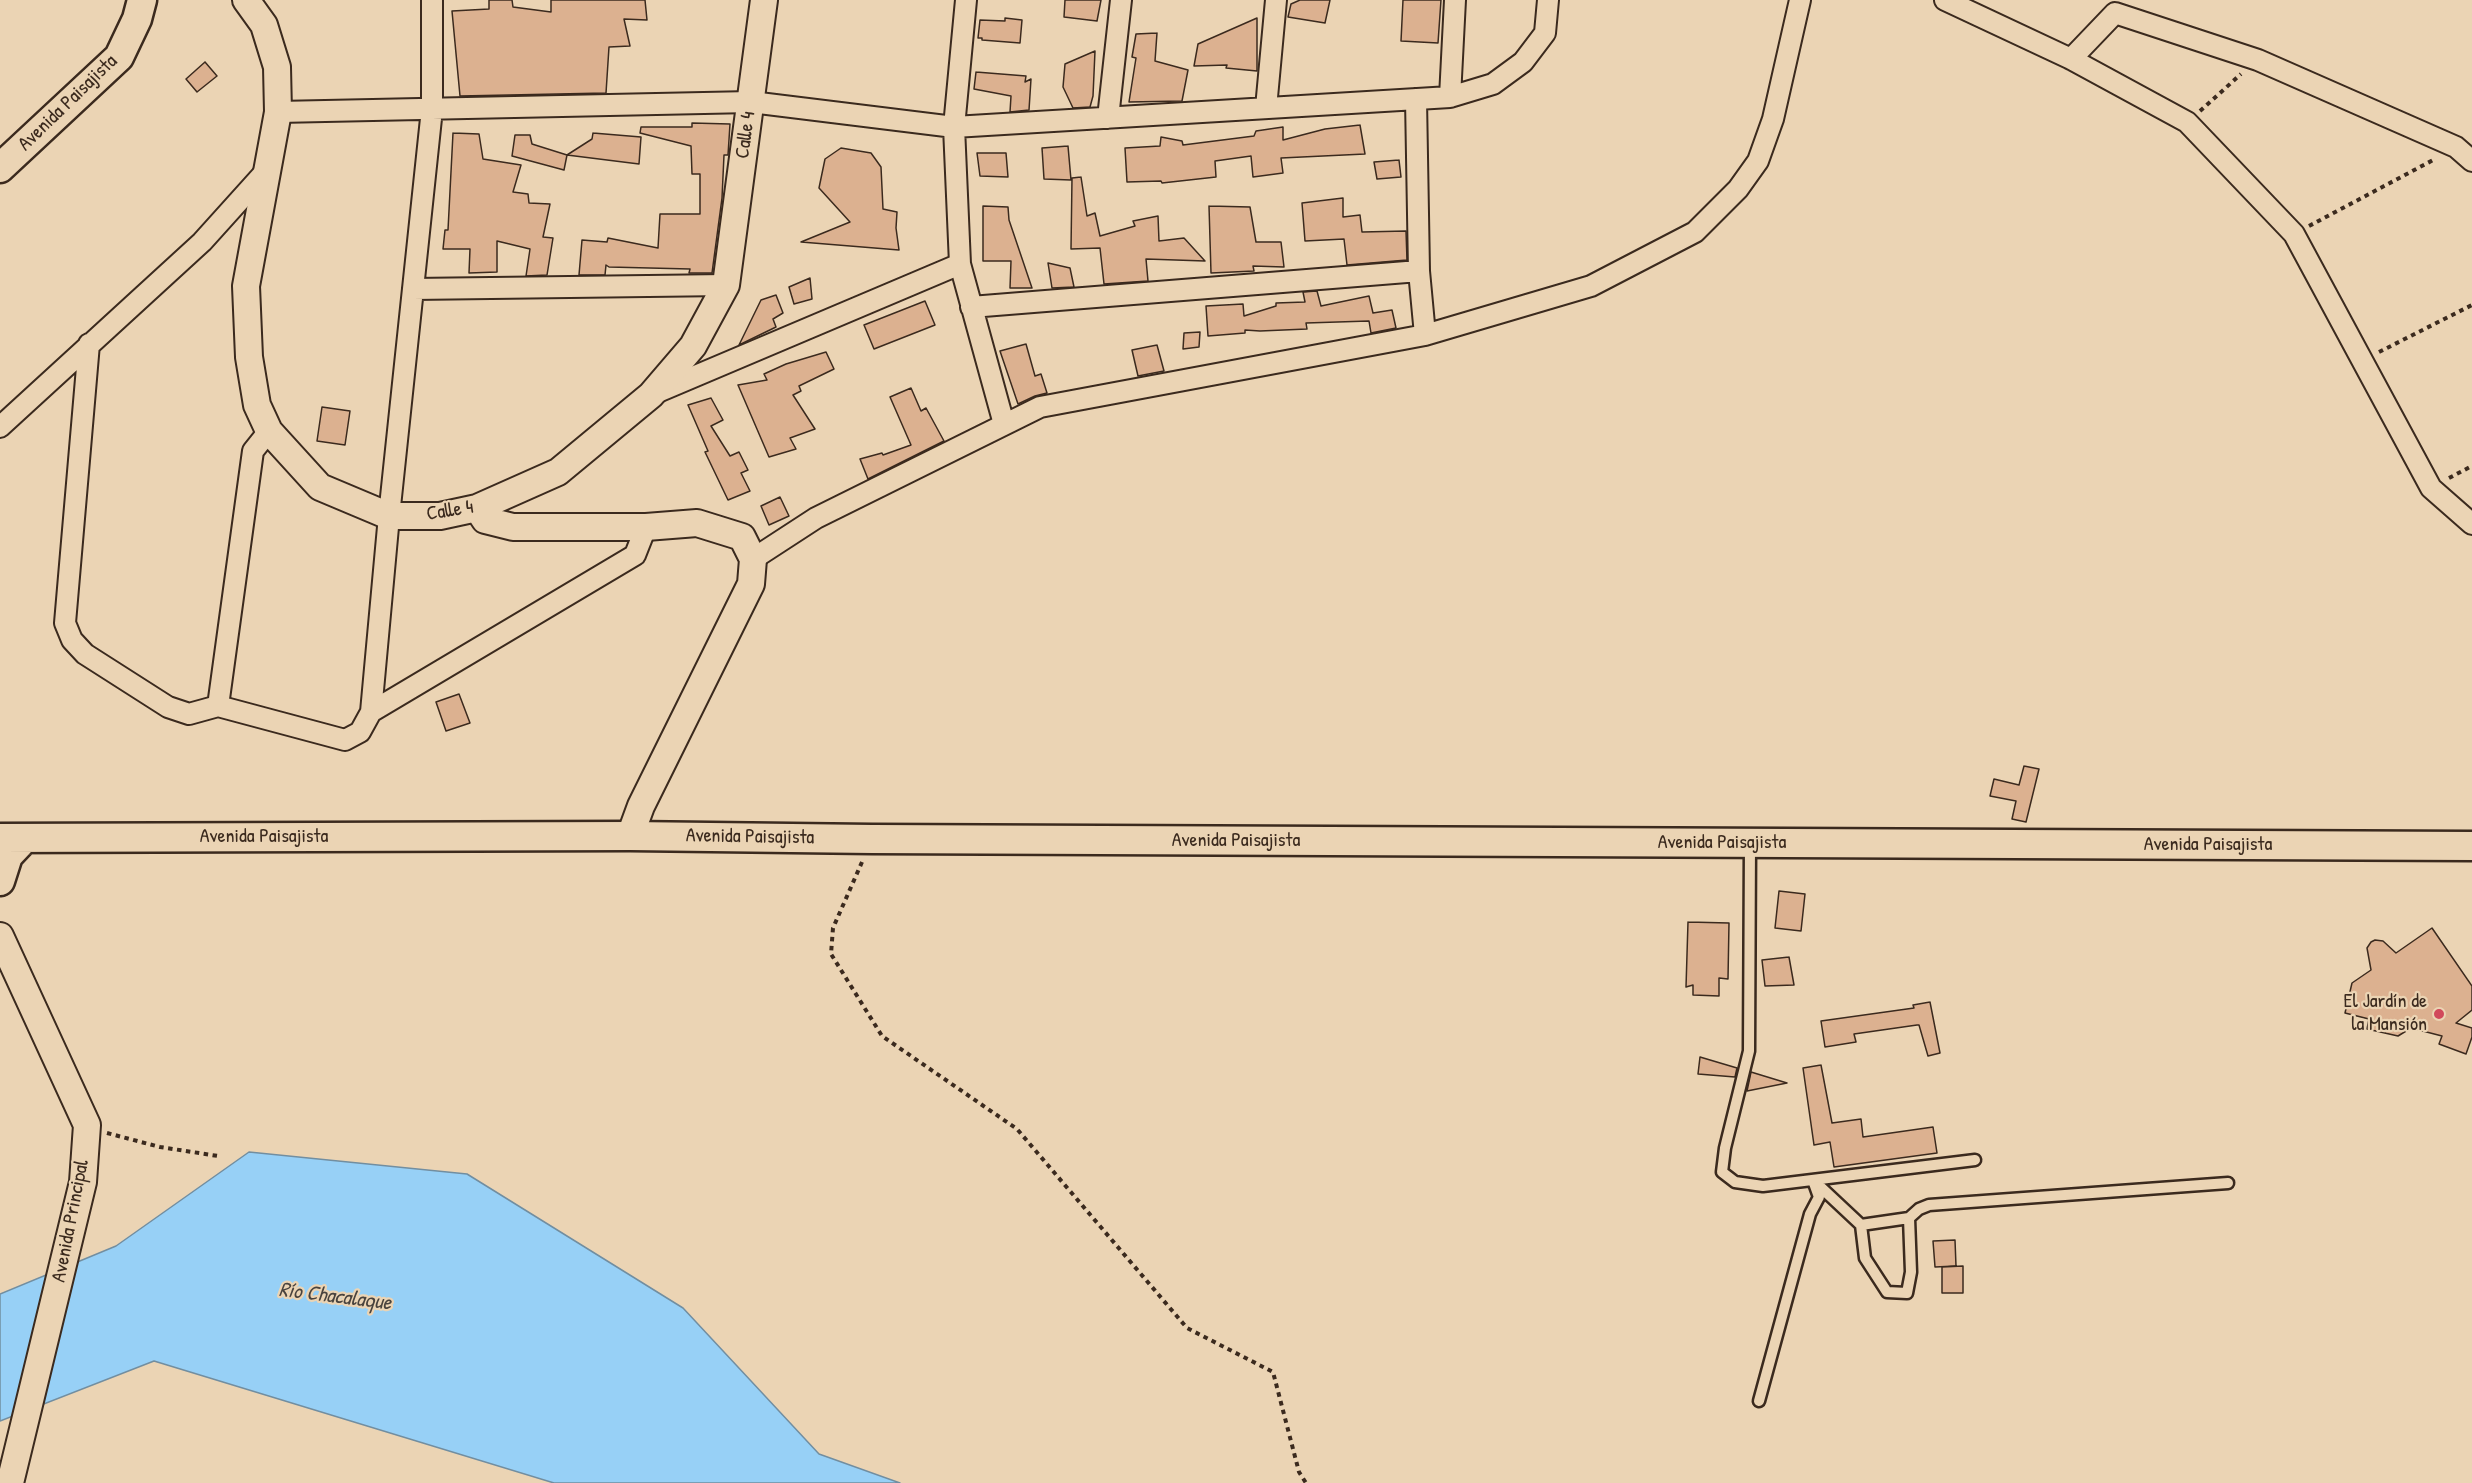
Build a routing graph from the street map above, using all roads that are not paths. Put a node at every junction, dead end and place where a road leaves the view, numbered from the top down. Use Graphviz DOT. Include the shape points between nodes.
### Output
graph roads {
  1 [pos="142,0"];
  2 [pos="246,0"];
  3 [pos="432,0"];
  4 [pos="764,0"];
  5 [pos="966,0"];
  6 [pos="1121,0"];
  7 [pos="1276,0"];
  8 [pos="1455,0"];
  9 [pos="1548,0"];
  10 [pos="1800,0"];
  11 [pos="1945,0"];
  12 [pos="2071,59"];
  13 [pos="1450,97"];
  14 [pos="1416,99"];
  15 [pos="751,102"];
  16 [pos="1266,108"];
  17 [pos="432,109"];
  18 [pos="278,112"];
  19 [pos="1108,118"];
  20 [pos="954,127"];
  21 [pos="2472,161"];
  22 [pos="0,168"];
  23 [pos="266,171"];
  24 [pos="960,264"];
  25 [pos="1419,271"];
  26 [pos="726,285"];
  27 [pos="413,289"];
  28 [pos="970,307"];
  29 [pos="1425,335"];
  30 [pos="89,344"];
  31 [pos="651,395"];
  32 [pos="1004,424"];
  33 [pos="0,427"];
  34 [pos="269,431"];
  35 [pos="477,508"];
  36 [pos="389,516"];
  37 [pos="2472,524"];
  38 [pos="646,527"];
  39 [pos="753,559"];
  40 [pos="218,706"];
  41 [pos="371,712"];
  42 [pos="630,836"];
  43 [pos="12,838"];
  44 [pos="1750,843"];
  45 [pos="2472,846"];
  46 [pos="0,881"];
  47 [pos="0,936"];
  48 [pos="1975,1160"];
  49 [pos="1813,1180"];
  50 [pos="2228,1183"];
  51 [pos="1909,1218"];
  52 [pos="1862,1226"];
  53 [pos="1760,1401"];
  54 [pos="10,1483"];
  1 -- 22 [label="main road, Avenida Paisajista" via="119,57"];
  2 -- 18 [label="street, Calle 4" via="264,25 277,67"];
  3 -- 17 [label="street"];
  4 -- 15 [label="street, Calle 4"];
  5 -- 20 [label="street"];
  6 -- 19 [label="street"];
  7 -- 16 [label="street"];
  8 -- 13 [label="street"];
  9 -- 13 [label="street" via="1545,33 1523,62 1493,84"];
  10 -- 29 [label="street" via="1773,119 1758,161 1738,189 1695,232 1591,286"];
  11 -- 12 [label="street"];
  12 -- 21 [label="street" via="2115,13 2258,60 2456,147"];
  12 -- 37 [label="street" via="2187,122 2294,234 2431,488"];
  13 -- 14 [label="street"];
  14 -- 16 [label="street"];
  14 -- 25 [label="street"];
  15 -- 17 [label="street"];
  15 -- 20 [label="street"];
  15 -- 26 [label="street, Calle 4"];
  16 -- 19 [label="street"];
  17 -- 18 [label="street"];
  17 -- 27 [label="street"];
  18 -- 23 [label="street, Calle 4"];
  19 -- 20 [label="street"];
  20 -- 24 [label="street"];
  23 -- 30 [label="street" via="202,242"];
  23 -- 34 [label="street, Calle 4" via="246,286 249,357 257,405"];
  24 -- 28 [label="street"];
  24 -- 31 [label="street"];
  25 -- 28 [label="street"];
  25 -- 29 [label="street"];
  26 -- 27 [label="street"];
  26 -- 31 [label="street, Calle 4" via="693,346"];
  27 -- 36 [label="street"];
  28 -- 32 [label="street"];
  29 -- 32 [label="street" via="1040,407"];
  30 -- 33 [label="street"];
  30 -- 40 [label="street" via="65,623 72,640 85,654 168,706 189,714"];
  31 -- 35 [label="street, Calle 4" via="558,472"];
  32 -- 39 [label="street" via="816,518"];
  34 -- 36 [label="street, Calle 4" via="320,488"];
  34 -- 40 [label="street" via="253,451"];
  35 -- 36 [label="street, Calle 4" via="440,516"];
  35 -- 38 [label="street" via="485,520 513,527"];
  36 -- 41 [label="street"];
  38 -- 39 [label="street" via="697,523 742,537"];
  38 -- 41 [label="street" via="635,555"];
  39 -- 42 [label="street" via="751,584"];
  40 -- 41 [label="street" via="345,740 360,732"];
  42 -- 43 [label="main road, Avenida Paisajista"];
  42 -- 44 [label="main road, Avenida Paisajista"];
  43 -- 46 [label="main road"];
  44 -- 45 [label="main road, Avenida Paisajista"];
  44 -- 49 [label="lane" via="1749,1051 1722,1172 1735,1182 1763,1186"];
  47 -- 54 [label="street, Avenida Principal" via="87,1125 83,1182"];
  48 -- 49 [label="lane"];
  49 -- 52 [label="lane"];
  49 -- 53 [label="lane" via="1819,1197 1810,1215"];
  50 -- 51 [label="lane" via="1929,1205"];
  51 -- 52 [label="lane"];
  51 -- 52 [label="lane" via="1911,1272 1906,1293 1887,1292 1865,1258"];
}
